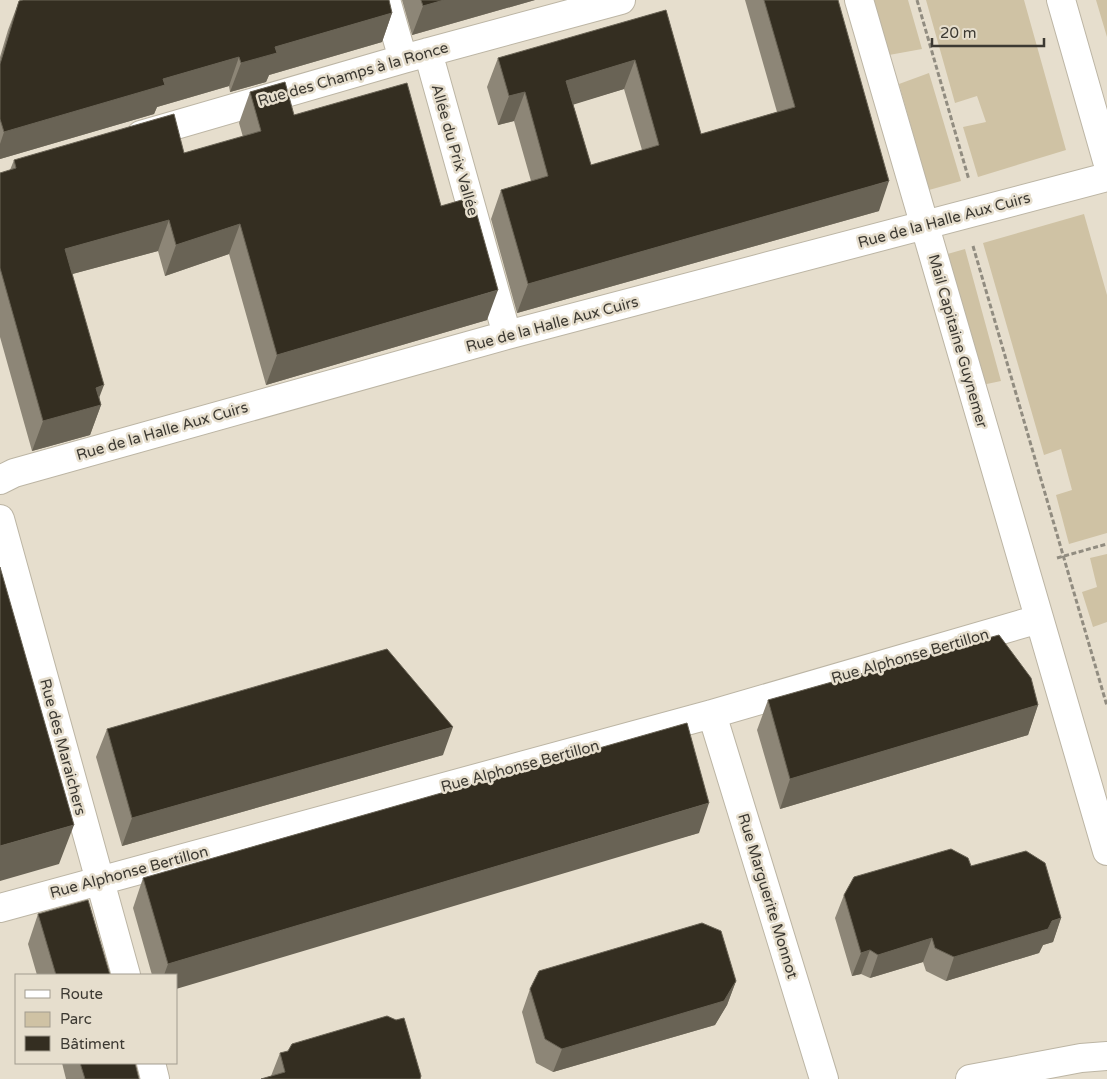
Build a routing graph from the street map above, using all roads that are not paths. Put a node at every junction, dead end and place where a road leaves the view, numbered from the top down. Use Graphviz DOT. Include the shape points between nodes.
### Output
graph roads {
  1 [pos="386,0"];
  2 [pos="621,0"];
  3 [pos="859,0"];
  4 [pos="1061,0"];
  5 [pos="415,56"];
  6 [pos="115,142"];
  7 [pos="1107,161"];
  8 [pos="1107,177"];
  9 [pos="924,225"];
  10 [pos="507,335"];
  11 [pos="0,480"];
  12 [pos="0,520"];
  13 [pos="1039,619"];
  14 [pos="712,714"];
  15 [pos="1107,851"];
  16 [pos="100,881"];
  17 [pos="0,908"];
  18 [pos="126,974"];
  19 [pos="1107,1056"];
  20 [pos="151,1064"];
  21 [pos="155,1079"];
  22 [pos="824,1079"];
  23 [pos="970,1079"];
  1 -- 5 [label="street, Allée du Prix Vallée"];
  2 -- 5 [label="street, Rue des Champs à la Ronce"];
  3 -- 9 [label="street, Mail Capitaine Guynemer"];
  4 -- 7 [label="street"];
  5 -- 6 [label="street, Rue des Champs à la Ronce"];
  5 -- 10 [label="street, Allée du Prix Vallée"];
  8 -- 9 [label="street, Rue de la Halle Aux Cuirs"];
  9 -- 10 [label="street, Rue de la Halle Aux Cuirs"];
  9 -- 13 [label="street, Mail Capitaine Guynemer"];
  10 -- 11 [label="street, Rue de la Halle Aux Cuirs" via="14,473"];
  12 -- 16 [label="street, Rue des Maraichers"];
  13 -- 14 [label="street, Rue Alphonse Bertillon"];
  13 -- 15 [label="street, Mail Capitaine Guynemer"];
  14 -- 16 [label="street, Rue Alphonse Bertillon"];
  14 -- 22 [label="street, Rue Marguerite Monnot"];
  16 -- 17 [label="street, Rue Alphonse Bertillon"];
  16 -- 18 [label="street, Rue des Maraichers"];
  19 -- 23 [label="street"];
  20 -- 21 [label="street"];
}
